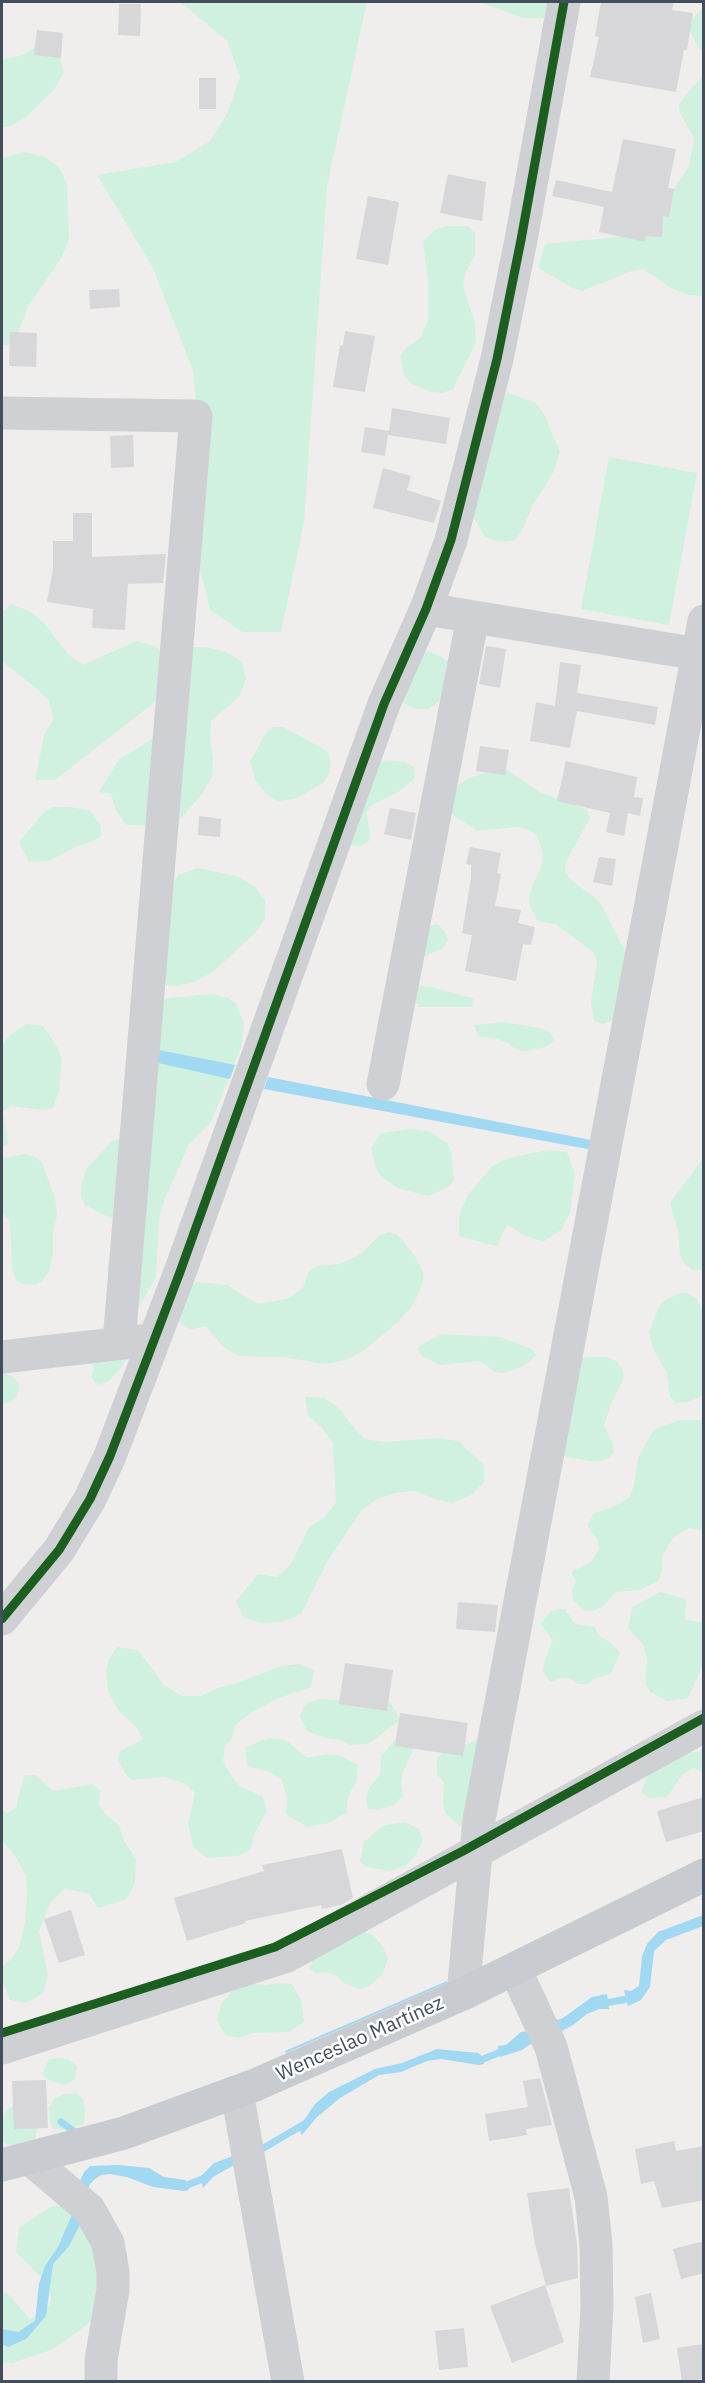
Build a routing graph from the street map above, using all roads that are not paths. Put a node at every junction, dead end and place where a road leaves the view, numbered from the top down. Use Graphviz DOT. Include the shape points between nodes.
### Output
graph roads {
  1 [pos="564,2"];
  2 [pos="2,413"];
  3 [pos="426,609"];
  4 [pos="473,617"];
  5 [pos="704,621"];
  6 [pos="700,654"];
  7 [pos="383,1084"];
  8 [pos="154,1340"];
  9 [pos="119,1342"];
  10 [pos="2,1357"];
  11 [pos="2,1619"];
  12 [pos="704,1726"];
  13 [pos="476,1853"];
  14 [pos="704,1875"];
  15 [pos="515,1969"];
  16 [pos="463,1994"];
  17 [pos="2,2048"];
  18 [pos="237,2092"];
  19 [pos="16,2162"];
  20 [pos="101,2382"];
  21 [pos="288,2382"];
  22 [pos="593,2382"];
  1 -- 3 [label="street" via="497,359 451,540"];
  2 -- 9 [label="street" via="196,416"];
  3 -- 4 [label="street"];
  3 -- 8 [label="street" via="384,704"];
  4 -- 6 [label="street"];
  4 -- 7 [label="street"];
  5 -- 6 [label="street"];
  6 -- 13 [label="street" via="479,1820"];
  8 -- 9 [label="street"];
  8 -- 11 [label="street" via="90,1499 59,1550"];
  9 -- 10 [label="street"];
  12 -- 13 [label="street"];
  13 -- 16 [label="street"];
  13 -- 17 [label="street" via="287,1956"];
  14 -- 15 [label="main road, Wenceslao Martínez"];
  15 -- 16 [label="main road, Wenceslao Martínez"];
  15 -- 22 [label="street" via="551,2047 591,2197 597,2306"];
  16 -- 18 [label="main road, Wenceslao Martínez"];
  18 -- 19 [label="main road, Wenceslao Martínez" via="124,2133"];
  18 -- 21 [label="street"];
  19 -- 20 [label="street" via="89,2208 108,2243 113,2290"];
}
